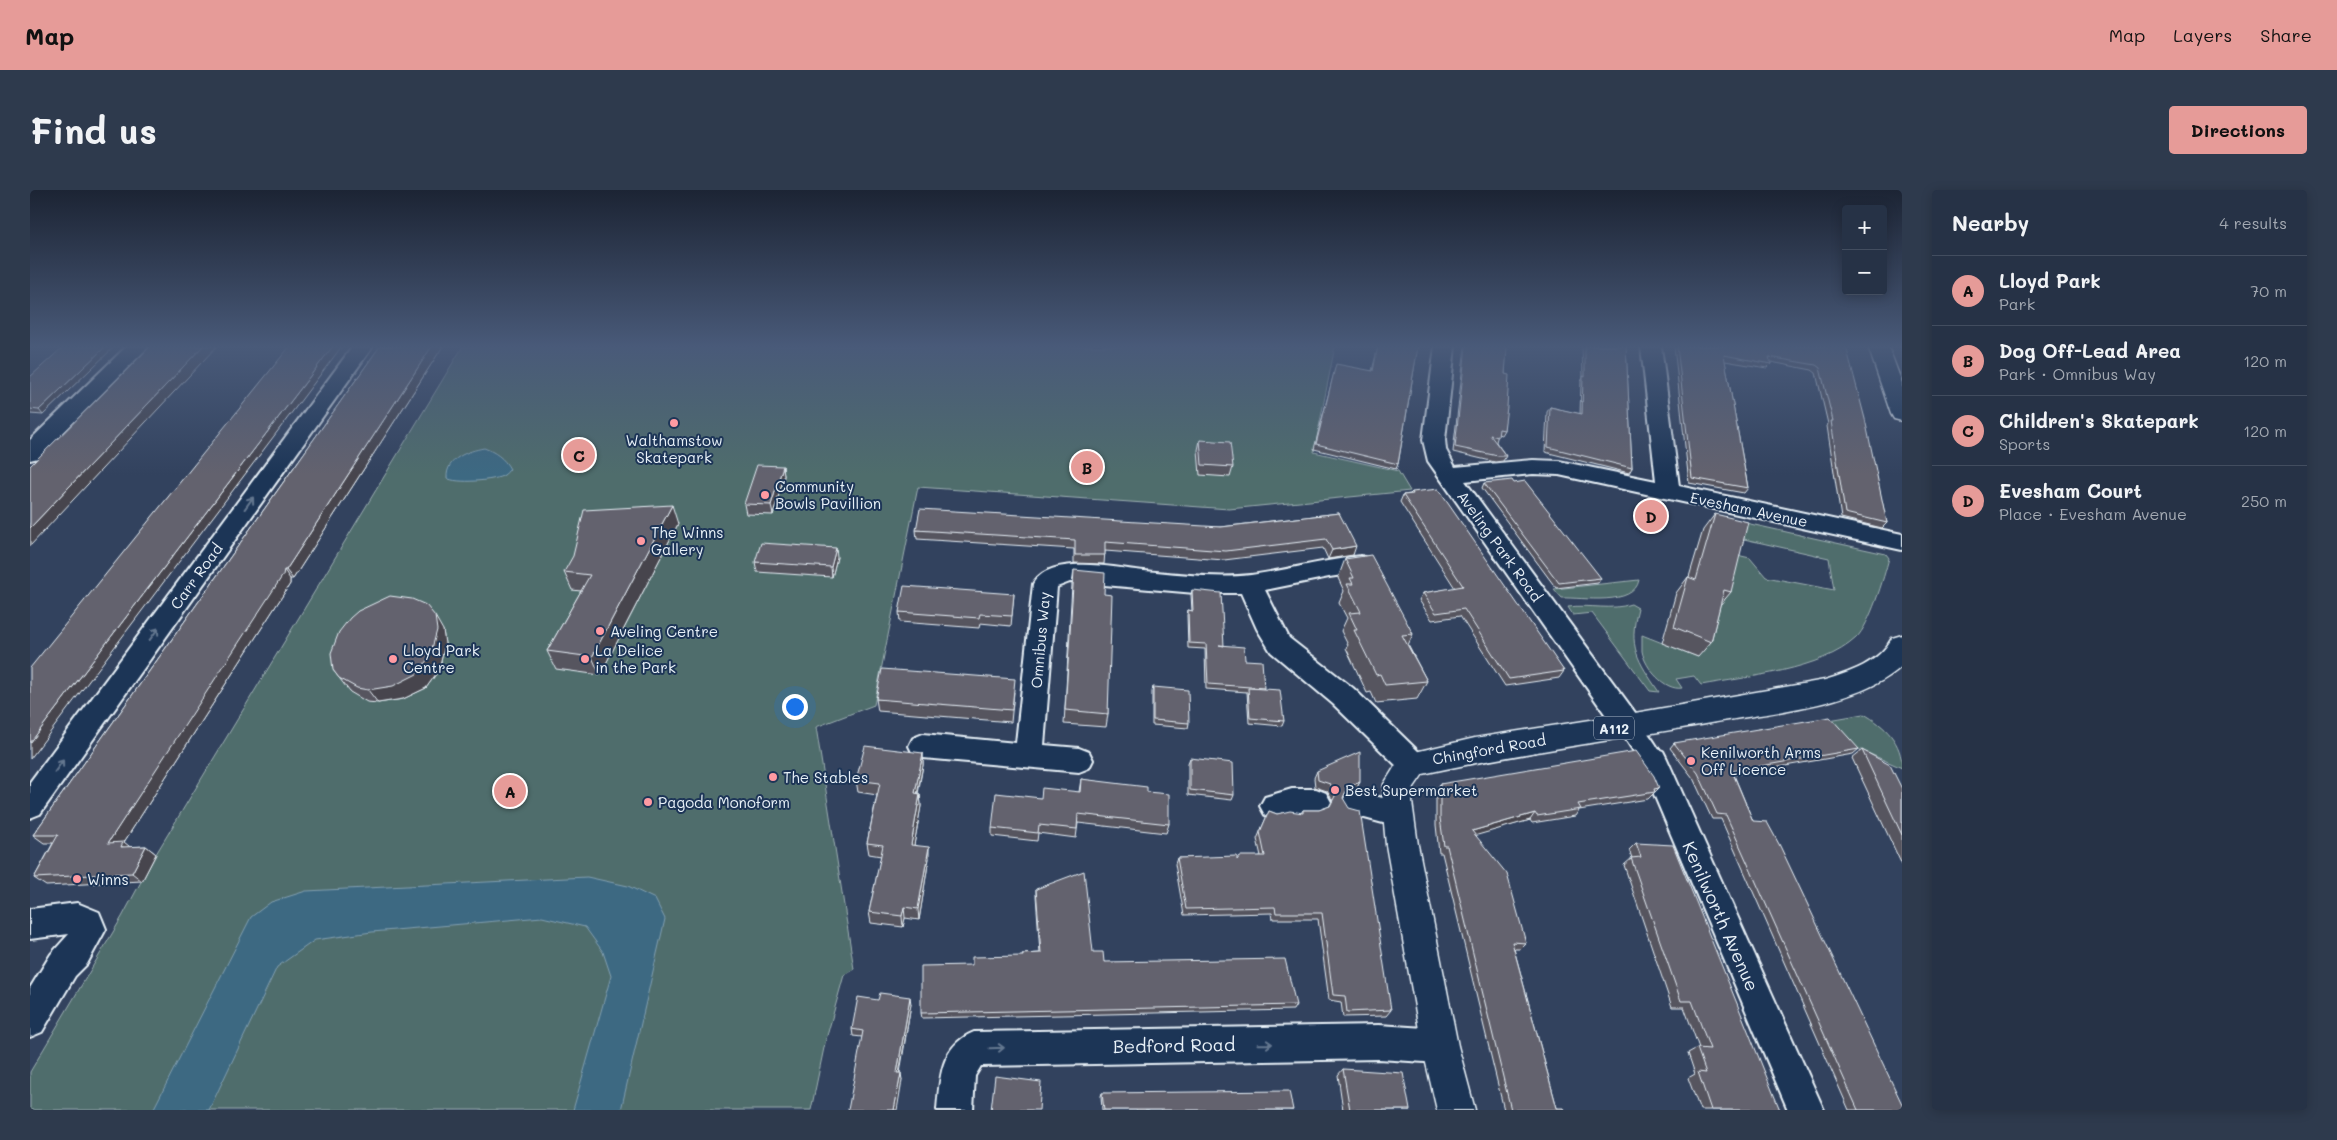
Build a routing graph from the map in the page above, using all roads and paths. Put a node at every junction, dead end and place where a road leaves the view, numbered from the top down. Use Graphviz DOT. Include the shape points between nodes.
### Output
graph roads {
  1 [pos="95,389"];
  2 [pos="332,389"];
  3 [pos="1440,389"];
  4 [pos="1656,389"];
  5 [pos="1893,389"];
  6 [pos="1902,414"];
  7 [pos="30,453"];
  8 [pos="1448,475"];
  9 [pos="1668,491"];
  10 [pos="1902,542"];
  11 [pos="1361,565"];
  12 [pos="1250,584"];
  13 [pos="1902,645"];
  14 [pos="1629,726"];
  15 [pos="923,746"];
  16 [pos="1029,755"];
  17 [pos="1653,759"];
  18 [pos="1078,760"];
  19 [pos="1413,764"];
  20 [pos="1316,802"];
  21 [pos="1356,804"];
  22 [pos="30,805"];
  23 [pos="1275,806"];
  24 [pos="1398,814"];
  25 [pos="35,924"];
  26 [pos="30,1020"];
  27 [pos="1440,1046"];
  28 [pos="955,1110"];
  29 [pos="1456,1110"];
  30 [pos="1806,1110"];
  1 -- 7 [label="street"];
  22 -- 2 [label="street, Carr Road, one-way"];
  3 -- 8 [label="street, Aveling Park Road" via="1434,440 1436,455"];
  4 -- 9 [label="street"];
  5 -- 6 [label="main road"];
  8 -- 9 [label="street, Evesham Avenue" via="1549,467"];
  8 -- 14 [label="street, Aveling Park Road"];
  9 -- 10 [label="street, Evesham Avenue"];
  11 -- 12 [label="street, Omnibus Way"];
  12 -- 16 [label="street, Omnibus Way" via="1195,584 1070,573 1052,578 1045,584"];
  12 -- 19 [label="street" via="1280,645 1343,696"];
  13 -- 14 [label="main road, Chingford Road / A112" via="1883,667 1862,679 1825,691"];
  14 -- 17 [label="street, Kenilworth Avenue"];
  14 -- 19 [label="main road, Chingford Road / A112" via="1475,750"];
  15 -- 16 [label="street"];
  16 -- 18 [label="street"];
  17 -- 30 [label="street, Kenilworth Avenue"];
  19 -- 24 [label="main road, Chingford Road" via="1399,784"];
  20 -- 23 [label="street"];
  21 -- 24 [label="street"];
  24 -- 27 [label="main road, Chingford Road"];
  25 -- 26 [label="street" via="76,918 88,923 90,929 63,965"];
  28 -- 27 [label="street, Bedford Road, one-way" via="959,1069 965,1056 974,1049 1380,1042"];
  27 -- 29 [label="main road, Chingford Road"];
}
